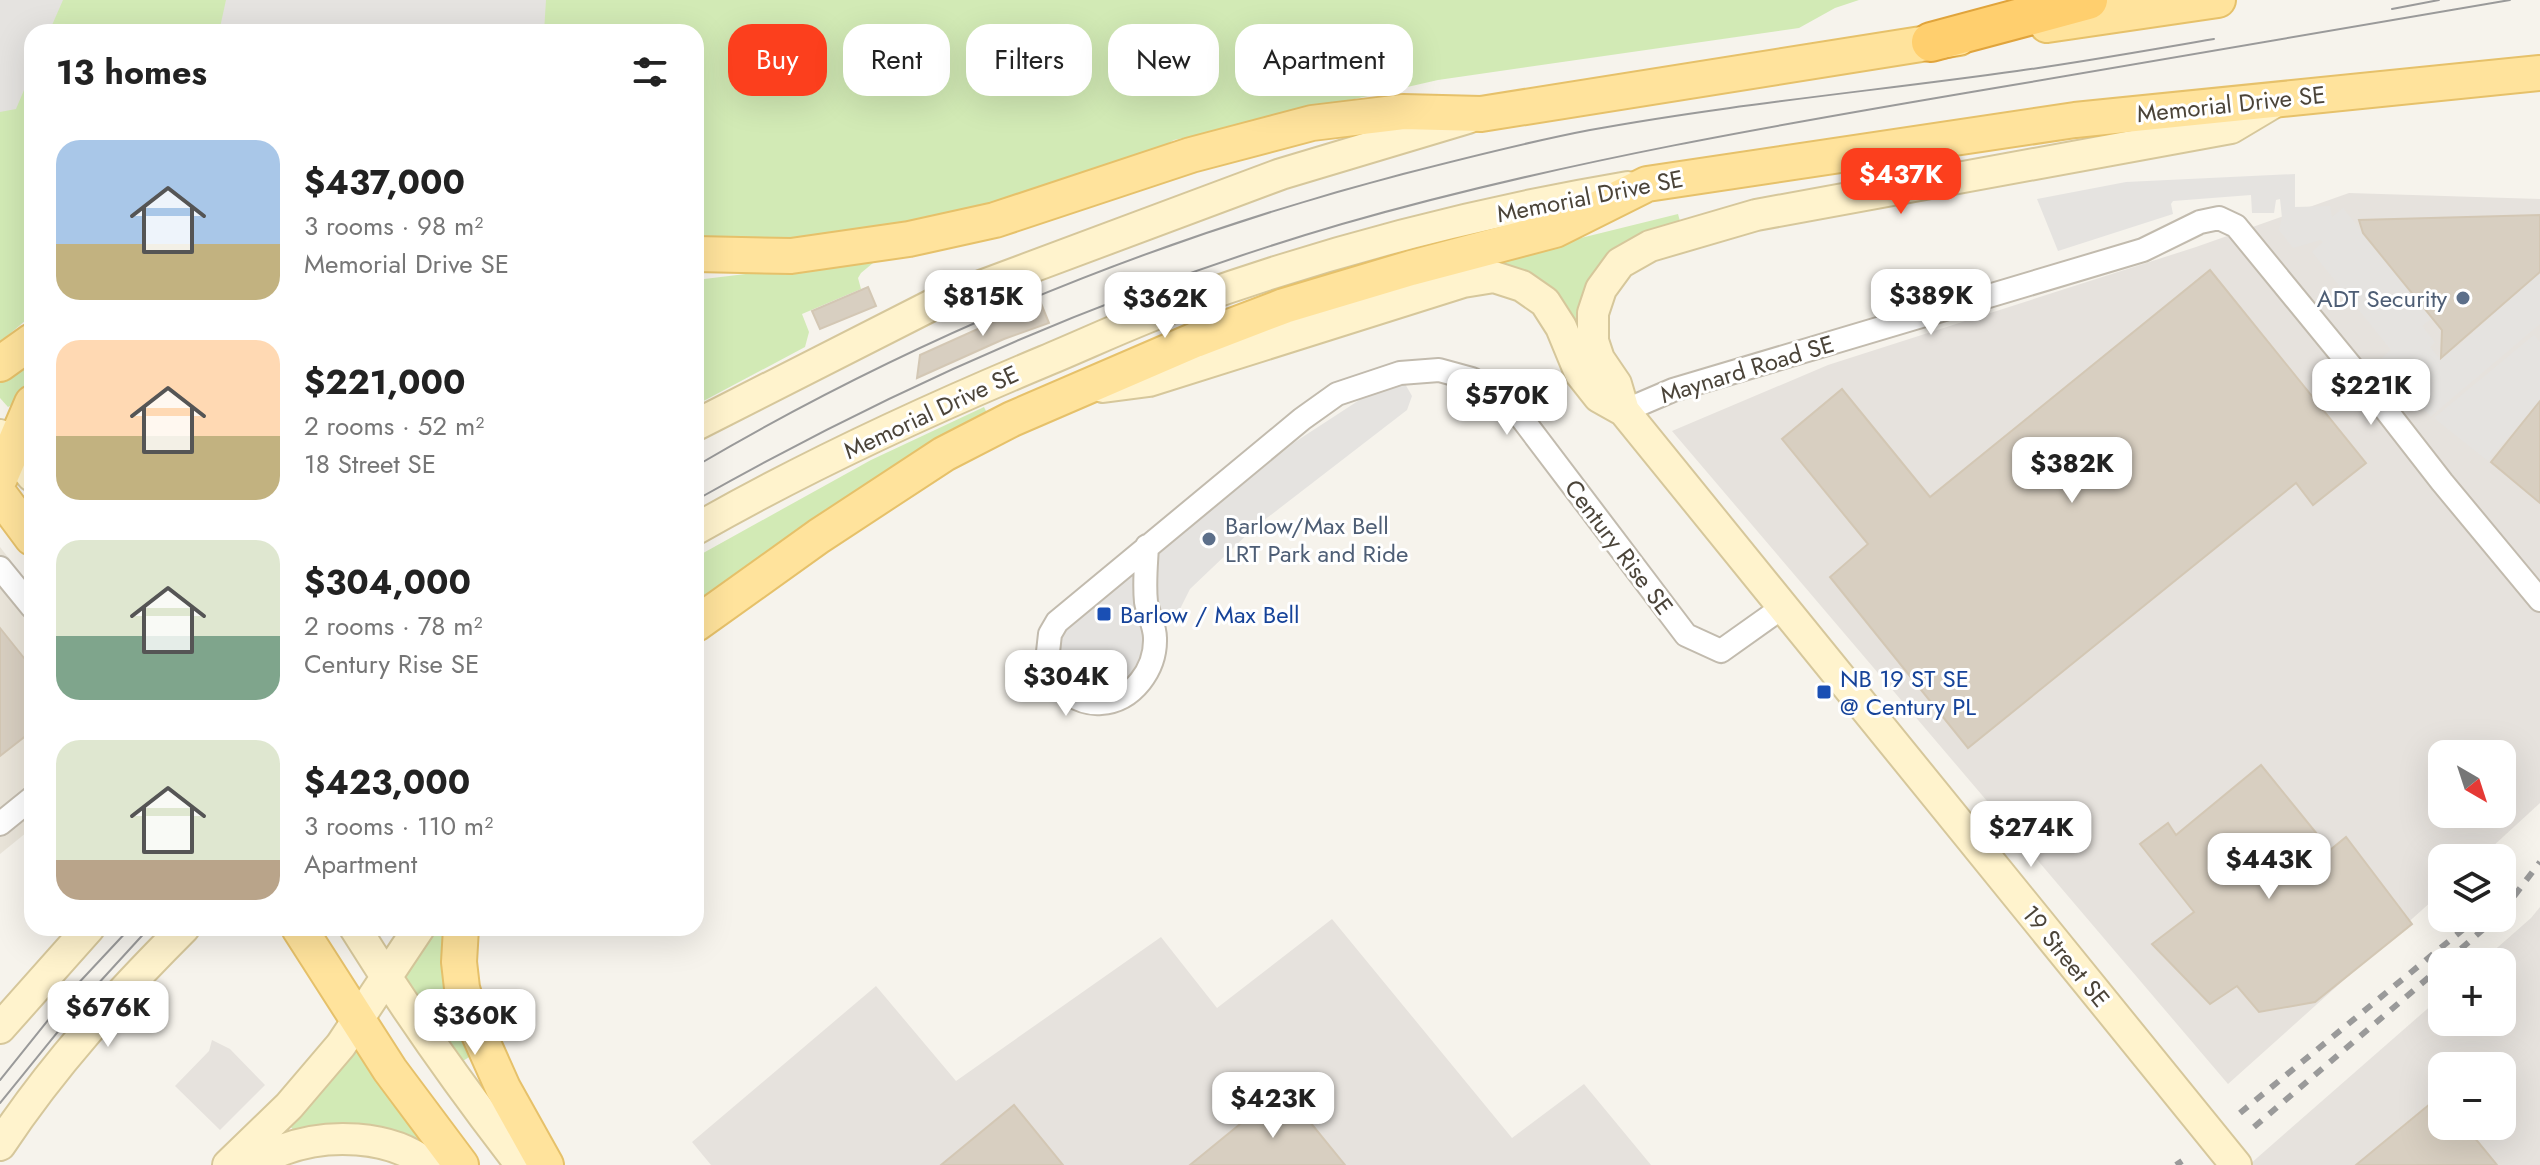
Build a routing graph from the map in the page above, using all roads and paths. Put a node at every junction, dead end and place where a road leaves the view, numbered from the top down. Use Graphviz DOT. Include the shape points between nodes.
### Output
graph roads {
  1 [pos="2088,0"];
  2 [pos="2218,0"];
  3 [pos="1931,42"];
  4 [pos="2540,73"];
  5 [pos="2278,100"];
  6 [pos="1481,114"];
  7 [pos="1647,184"];
  8 [pos="704,254"];
  9 [pos="24,347"];
  10 [pos="0,364"];
  11 [pos="1073,390"];
  12 [pos="1624,411"];
  13 [pos="704,421"];
  14 [pos="24,434"];
  15 [pos="17,461"];
  16 [pos="0,486"];
  17 [pos="0,495"];
  18 [pos="704,524"];
  19 [pos="24,527"];
  20 [pos="1147,546"];
  21 [pos="0,568"];
  22 [pos="24,597"];
  23 [pos="2540,600"];
  24 [pos="1783,607"];
  25 [pos="704,618"];
  26 [pos="24,804"];
  27 [pos="0,824"];
  28 [pos="54,936"];
  29 [pos="82,936"];
  30 [pos="176,936"];
  31 [pos="304,936"];
  32 [pos="360,936"];
  33 [pos="414,936"];
  34 [pos="461,936"];
  35 [pos="387,979"];
  36 [pos="0,1002"];
  37 [pos="357,1021"];
  38 [pos="0,1028"];
  39 [pos="0,1145"];
  40 [pos="228,1165"];
  41 [pos="253,1165"];
  42 [pos="428,1165"];
  43 [pos="461,1165"];
  44 [pos="521,1165"];
  45 [pos="546,1165"];
  46 [pos="2236,1165"];
  1 -- 3 [label="highway"];
  2 -- 3 [label="main road"];
  3 -- 6 [label="main road"];
  4 -- 5 [label="main road, Memorial Drive SE"];
  5 -- 7 [label="main road, Memorial Drive SE" via="2075,120"];
  5 -- 12 [label="main road" via="2231,128 1756,215 1650,246 1620,263 1601,289 1593,313 1593,341"];
  6 -- 8 [label="main road" via="1403,112 1312,123 1191,155 995,220 909,239 791,256"];
  6 -- 13 [label="main road" via="1267,179 938,302"];
  7 -- 11 [label="main road" via="1555,230 1284,306"];
  7 -- 18 [label="main road, Memorial Drive SE" via="1428,230 1188,301 946,402"];
  9 -- 10 [label="main road"];
  11 -- 12 [label="main road" via="1149,381 1463,282 1494,277 1522,286 1545,302 1580,373 1599,397"];
  11 -- 25 [label="main road" via="944,454"];
  12 -- 23 [label="street, Maynard Road SE" via="1673,390 2143,250 2219,218 2236,226"];
  12 -- 24 [label="main road, 19 Street SE"];
  14 -- 15 [label="main road"];
  15 -- 16 [label="main road"];
  17 -- 19 [label="main road"];
  20 -- 20 [label="street, Century Rise SE" via="1057,622 1050,634 1046,670 1055,684 1089,704 1106,703 1142,682 1153,658 1156,636 1144,576"];
  20 -- 24 [label="street, Century Rise SE" via="1337,394 1400,373 1439,370 1472,379 1511,404 1686,635 1721,651"];
  21 -- 22 [label="street"];
  24 -- 46 [label="main road, 19 Street SE"];
  26 -- 27 [label="street"];
  28 -- 36 [label="main road"];
  29 -- 38 [label="main road"];
  30 -- 39 [label="main road" via="57,1066"];
  31 -- 37 [label="main road"];
  32 -- 35 [label="main road"];
  33 -- 35 [label="main road"];
  34 -- 45 [label="main road" via="459,962 469,1012"];
  35 -- 37 [label="main road"];
  35 -- 44 [label="main road"];
  37 -- 40 [label="main road" via="289,1106"];
  37 -- 43 [label="main road"];
  41 -- 42 [label="main road" via="281,1150 321,1140 373,1141"];
}
